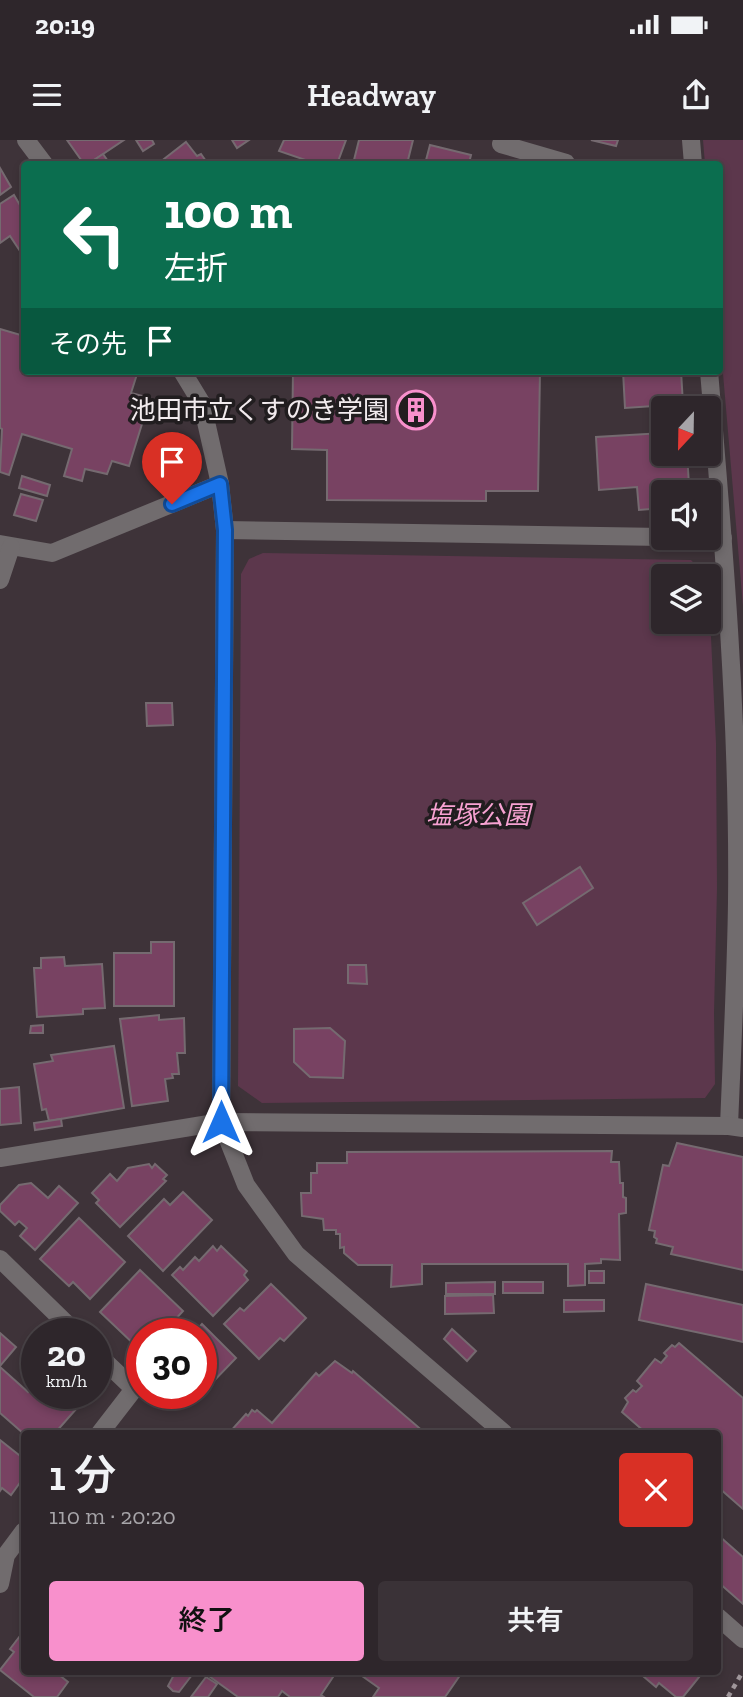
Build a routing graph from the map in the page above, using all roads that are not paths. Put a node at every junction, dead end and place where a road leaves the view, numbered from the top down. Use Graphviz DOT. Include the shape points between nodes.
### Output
graph roads {
  1 [pos="26,140"];
  2 [pos="691,140"];
  3 [pos="501,144"];
  4 [pos="535,146"];
  5 [pos="42,161"];
  6 [pos="562,161"];
  7 [pos="693,161"];
  8 [pos="184,375"];
  9 [pos="709,375"];
  10 [pos="220,484"];
  11 [pos="225,530"];
  12 [pos="651,537"];
  13 [pos="723,537"];
  14 [pos="5,545"];
  15 [pos="0,580"];
  16 [pos="221,1122"];
  17 [pos="736,1127"];
  18 [pos="0,1158"];
  19 [pos="0,1259"];
  20 [pos="61,1318"];
  21 [pos="112,1368"];
  22 [pos="102,1430"];
  23 [pos="501,1430"];
  24 [pos="21,1534"];
  25 [pos="3,1554"];
  26 [pos="0,1584"];
  27 [pos="721,1620"];
  28 [pos="743,1639"];
  1 -- 5 [label="street"];
  2 -- 7 [label="street"];
  3 -- 4 [label="street"];
  4 -- 6 [label="street"];
  8 -- 10 [label="street" via="202,404"];
  9 -- 13 [label="street"];
  10 -- 11 [label="street"];
  10 -- 14 [label="street" via="52,553"];
  11 -- 12 [label="street"];
  11 -- 16 [label="street"];
  13 -- 17 [label="street" via="734,734"];
  14 -- 15 [label="street"];
  16 -- 17 [label="street"];
  16 -- 18 [label="street"];
  16 -- 23 [label="street" via="246,1185 296,1254"];
  19 -- 20 [label="street"];
  21 -- 22 [label="street" via="134,1389"];
  24 -- 25 [label="street"];
  25 -- 26 [label="street"];
  27 -- 28 [label="street"];
}
